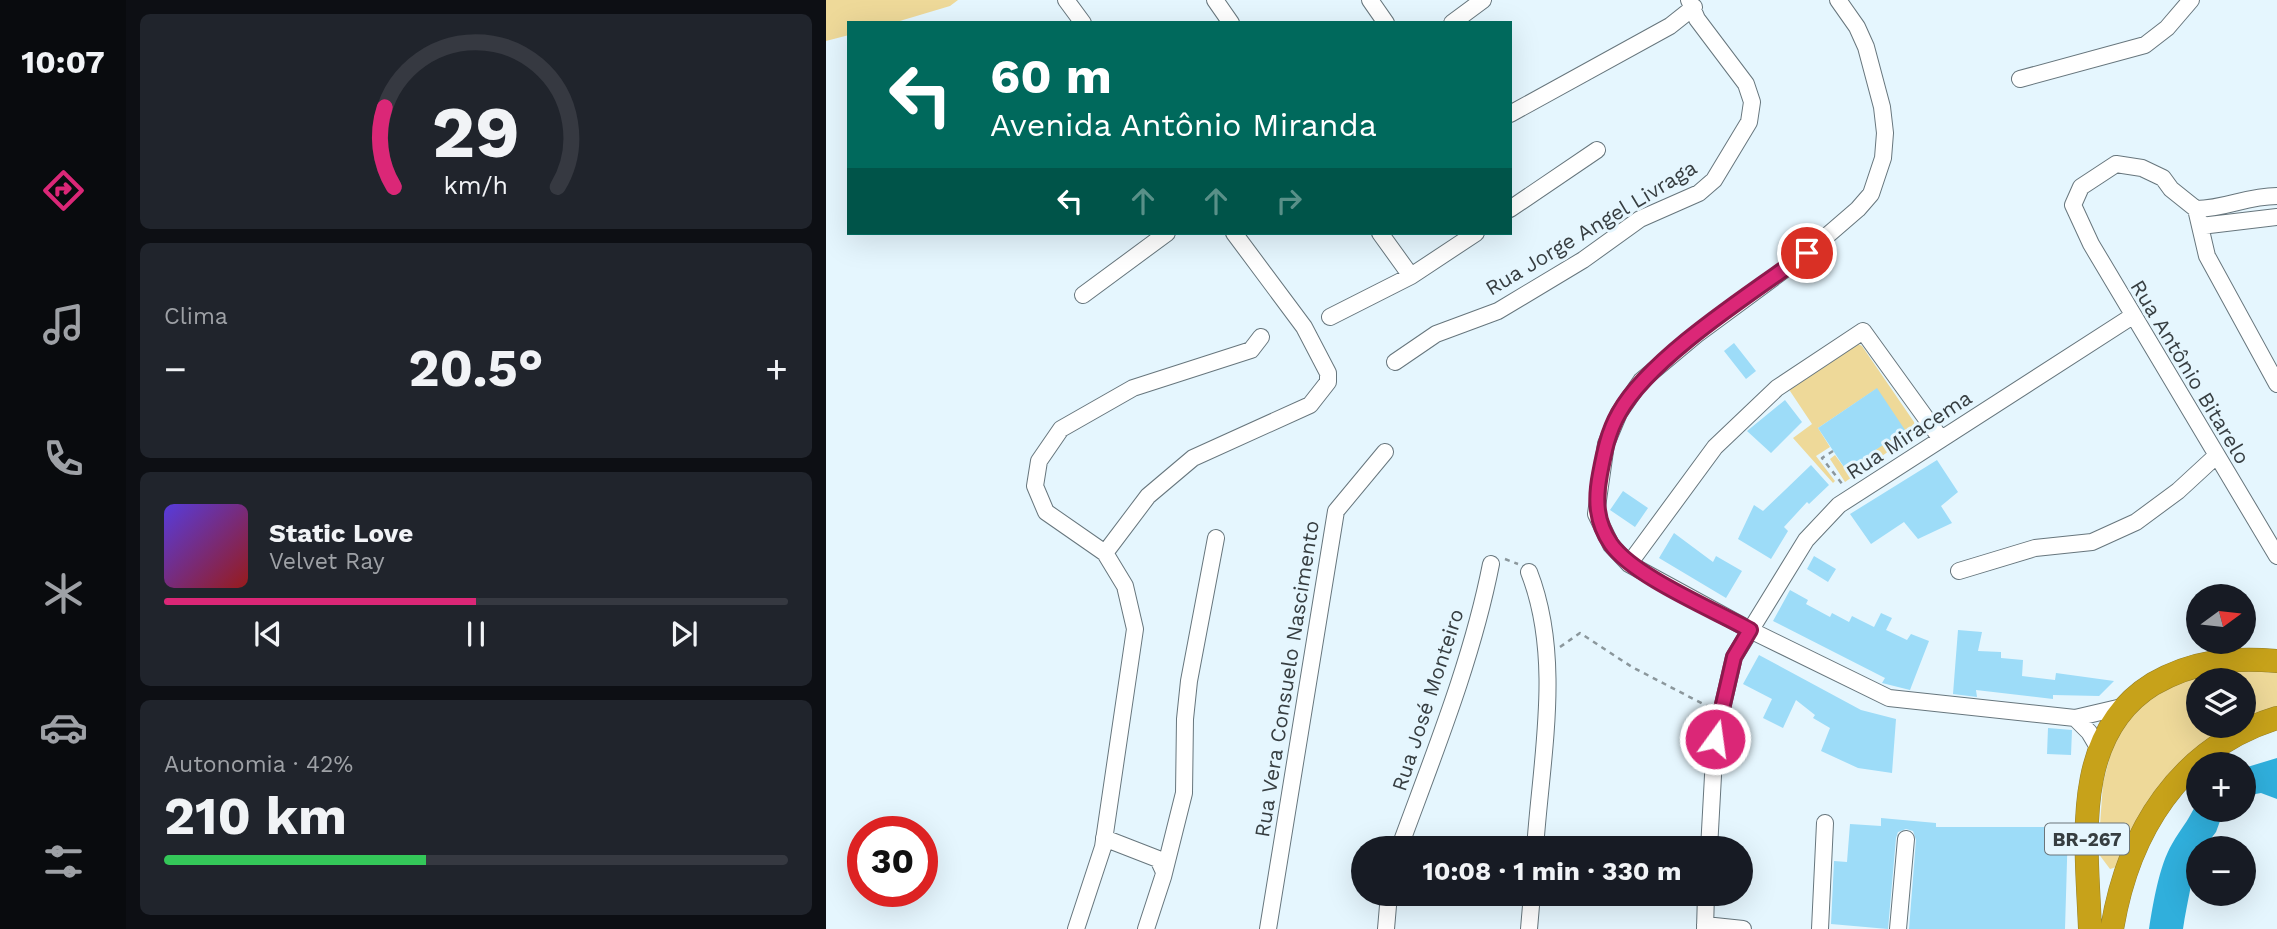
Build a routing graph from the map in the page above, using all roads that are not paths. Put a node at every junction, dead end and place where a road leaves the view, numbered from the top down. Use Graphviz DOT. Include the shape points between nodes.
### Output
graph roads {
  1 [pos="1066,0"];
  2 [pos="1215,0"];
  3 [pos="1370,0"];
  4 [pos="1483,0"];
  5 [pos="1838,0"];
  6 [pos="2191,0"];
  7 [pos="1689,8"];
  8 [pos="1082,21"];
  9 [pos="1230,21"];
  10 [pos="1385,21"];
  11 [pos="1455,21"];
  12 [pos="2020,79"];
  13 [pos="1512,113"];
  14 [pos="1597,150"];
  15 [pos="2277,196"];
  16 [pos="1512,208"];
  17 [pos="2196,209"];
  18 [pos="2277,217"];
  19 [pos="2201,226"];
  20 [pos="1164,235"];
  21 [pos="1235,235"];
  22 [pos="1382,235"];
  23 [pos="1473,235"];
  24 [pos="1411,276"];
  25 [pos="1083,295"];
  26 [pos="1330,317"];
  27 [pos="2132,317"];
  28 [pos="1261,337"];
  29 [pos="1395,362"];
  30 [pos="2277,384"];
  31 [pos="1941,439"];
  32 [pos="1385,452"];
  33 [pos="2216,456"];
  34 [pos="1216,538"];
  35 [pos="1105,553"];
  36 [pos="2277,556"];
  37 [pos="1491,564"];
  38 [pos="1629,564"];
  39 [pos="1959,571"];
  40 [pos="1530,572"];
  41 [pos="1750,630"];
  42 [pos="2277,661"];
  43 [pos="2122,707"];
  44 [pos="2075,718"];
  45 [pos="2277,718"];
  46 [pos="2099,749"];
  47 [pos="1825,823"];
  48 [pos="1404,836"];
  49 [pos="1536,836"];
  50 [pos="1710,836"];
  51 [pos="1104,838"];
  52 [pos="1906,839"];
  53 [pos="2085,865"];
  54 [pos="1164,872"];
  55 [pos="2124,873"];
  56 [pos="1388,906"];
  57 [pos="1531,906"];
  58 [pos="1706,906"];
  59 [pos="1705,927"];
  60 [pos="1076,929"];
  61 [pos="1146,929"];
  62 [pos="1268,929"];
  63 [pos="1386,929"];
  64 [pos="1529,929"];
  65 [pos="1743,929"];
  66 [pos="1820,929"];
  67 [pos="1898,929"];
  68 [pos="2090,929"];
  69 [pos="2112,929"];
  1 -- 8 [label="street"];
  2 -- 9 [label="street"];
  3 -- 10 [label="street"];
  4 -- 11 [label="street"];
  5 -- 38 [label="street" via="1866,47 1881,107 1883,158 1871,194 1659,366 1619,413 1606,444 1596,514 1611,545"];
  6 -- 12 [label="street" via="2145,46"];
  7 -- 13 [label="street" via="1670,26"];
  7 -- 29 [label="street, Rua Jorge Angel Livraga" via="1746,84 1752,102 1749,122 1724,167 1699,193 1640,219 1498,311 1436,334"];
  14 -- 16 [label="street"];
  15 -- 17 [label="street" via="2251,196 2214,209"];
  17 -- 19 [label="street"];
  17 -- 27 [label="street, Rua Antônio Bitarelo" via="2163,178 2142,168 2116,164 2081,187 2073,205"];
  18 -- 19 [label="street"];
  19 -- 30 [label="street" via="2207,256"];
  20 -- 25 [label="street"];
  21 -- 35 [label="street" via="1304,327 1328,373 1328,382 1310,405 1193,458 1148,496"];
  22 -- 24 [label="street"];
  23 -- 24 [label="street"];
  24 -- 26 [label="street"];
  27 -- 31 [label="street, Rua Miracema"];
  27 -- 33 [label="street, Rua Antônio Bitarelo"];
  28 -- 35 [label="street" via="1251,350 1132,388 1061,429 1039,461 1035,486 1046,512"];
  31 -- 38 [label="street" via="1863,331 1777,388 1715,447"];
  31 -- 41 [label="street, Rua Miracema" via="1839,505 1806,540"];
  32 -- 62 [label="street, Rua Vera Consuelo Nascimento" via="1336,511"];
  33 -- 36 [label="street, Rua Antônio Bitarelo"];
  33 -- 39 [label="street" via="2136,523 2092,541 2035,548"];
  34 -- 54 [label="street" via="1189,681 1184,793"];
  35 -- 51 [label="street" via="1125,586 1135,629"];
  37 -- 48 [label="street, Rua José Monteiro" via="1447,718"];
  38 -- 41 [label="street"];
  40 -- 49 [label="street" via="1548,659"];
  41 -- 44 [label="street" via="1889,698"];
  41 -- 50 [label="street, Rua Miracema" via="1734,657 1715,739"];
  42 -- 43 [label="highway, BR-267" via="2249,658 2195,665 2170,674"];
  43 -- 44 [label="street"];
  43 -- 46 [label="highway, BR-267"];
  44 -- 46 [label="street"];
  45 -- 55 [label="highway, BR-267" via="2223,743 2181,778 2147,821"];
  46 -- 53 [label="highway, BR-267"];
  47 -- 66 [label="street"];
  51 -- 54 [label="street" via="1157,859"];
  51 -- 60 [label="street"];
  52 -- 67 [label="street"];
  53 -- 55 [label="highway" via="2102,879"];
  53 -- 68 [label="highway, BR-267"];
  54 -- 61 [label="street"];
  55 -- 69 [label="highway, BR-267"];
  56 -- 63 [label="street"];
  57 -- 64 [label="street"];
  58 -- 59 [label="street"];
  59 -- 65 [label="street"];
}
